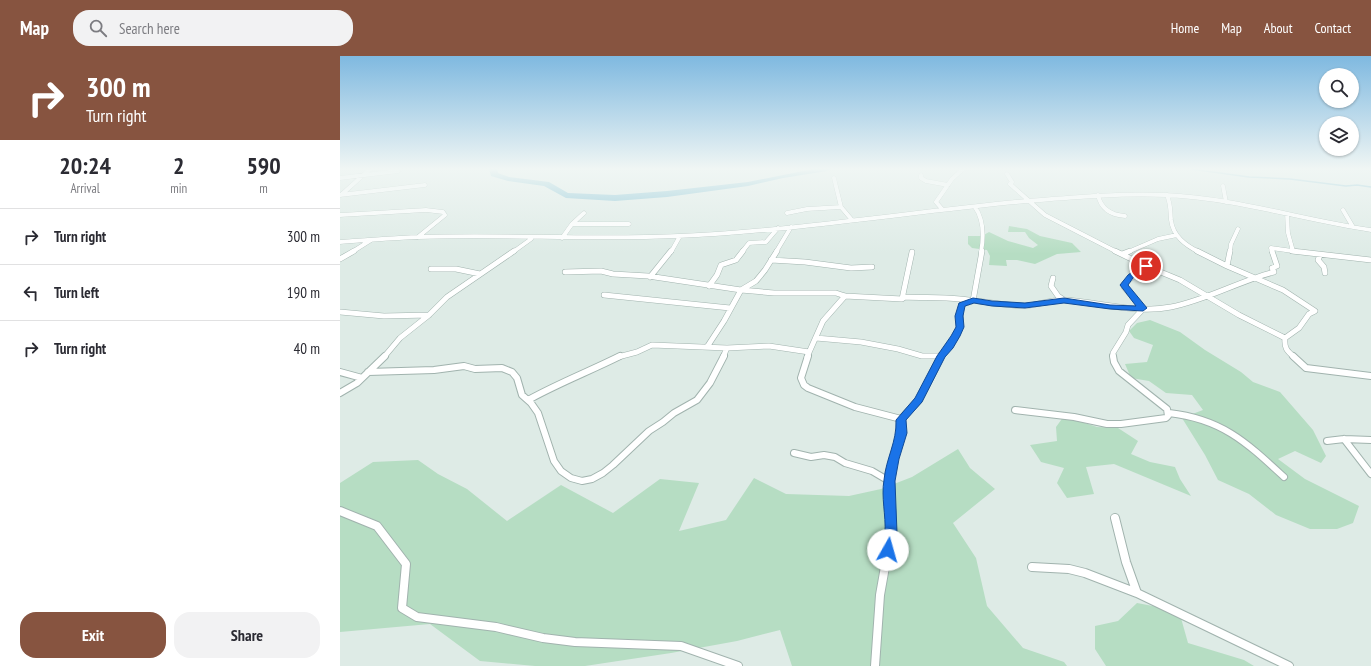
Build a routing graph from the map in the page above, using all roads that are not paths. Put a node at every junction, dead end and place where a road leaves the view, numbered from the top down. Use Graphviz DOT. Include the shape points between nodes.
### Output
graph roads {
  1 [pos="838,197"];
  2 [pos="939,197"];
  3 [pos="1026,197"];
  4 [pos="1064,197"];
  5 [pos="1098,197"];
  6 [pos="1167,197"];
  7 [pos="1187,197"];
  8 [pos="1225,197"];
  9 [pos="1030,201"];
  10 [pos="1226,202"];
  11 [pos="841,207"];
  12 [pos="975,207"];
  13 [pos="942,209"];
  14 [pos="1343,210"];
  15 [pos="787,213"];
  16 [pos="584,214"];
  17 [pos="1287,214"];
  18 [pos="340,215"];
  19 [pos="1125,216"];
  20 [pos="852,220"];
  21 [pos="572,224"];
  22 [pos="629,224"];
  23 [pos="791,227"];
  24 [pos="778,228"];
  25 [pos="1238,228"];
  26 [pos="1353,228"];
  27 [pos="1371,230"];
  28 [pos="1177,235"];
  29 [pos="680,236"];
  30 [pos="418,237"];
  31 [pos="562,238"];
  32 [pos="531,239"];
  33 [pos="371,240"];
  34 [pos="340,242"];
  35 [pos="1293,251"];
  36 [pos="912,252"];
  37 [pos="1122,254"];
  38 [pos="1320,255"];
  39 [pos="340,259"];
  40 [pos="771,260"];
  41 [pos="1371,260"];
  42 [pos="1146,266"];
  43 [pos="1227,266"];
  44 [pos="872,267"];
  45 [pos="432,269"];
  46 [pos="565,272"];
  47 [pos="1325,273"];
  48 [pos="480,274"];
  49 [pos="650,277"];
  50 [pos="1254,277"];
  51 [pos="1262,277"];
  52 [pos="1052,278"];
  53 [pos="709,286"];
  54 [pos="741,290"];
  55 [pos="604,295"];
  56 [pos="1207,295"];
  57 [pos="845,296"];
  58 [pos="902,299"];
  59 [pos="973,300"];
  60 [pos="1064,300"];
  61 [pos="730,308"];
  62 [pos="1143,308"];
  63 [pos="340,312"];
  64 [pos="429,315"];
  65 [pos="816,338"];
  66 [pos="1285,338"];
  67 [pos="707,347"];
  68 [pos="727,348"];
  69 [pos="809,352"];
  70 [pos="941,356"];
  71 [pos="340,372"];
  72 [pos="368,372"];
  73 [pos="1371,376"];
  74 [pos="362,378"];
  75 [pos="340,393"];
  76 [pos="530,399"];
  77 [pos="1015,410"];
  78 [pos="1169,413"];
  79 [pos="901,420"];
  80 [pos="1344,439"];
  81 [pos="1371,440"];
  82 [pos="1327,441"];
  83 [pos="794,453"];
  84 [pos="1371,474"];
  85 [pos="1284,477"];
  86 [pos="889,481"];
  87 [pos="340,511"];
  88 [pos="1115,518"];
  89 [pos="1032,567"];
  90 [pos="1137,593"];
  91 [pos="738,666"];
  92 [pos="875,666"];
  93 [pos="1288,666"];
  1 -- 11 [label="street"];
  2 -- 13 [label="street" via="936,202"];
  3 -- 9 [label="street"];
  4 -- 9 [label="street"];
  5 -- 19 [label="street" via="1099,203 1107,211 1117,216"];
  6 -- 28 [label="street" via="1171,204 1172,224"];
  7 -- 10 [label="street"];
  8 -- 10 [label="street"];
  9 -- 12 [label="street"];
  9 -- 37 [label="street" via="1045,216"];
  10 -- 17 [label="street"];
  11 -- 15 [label="street" via="808,208"];
  11 -- 20 [label="street"];
  12 -- 13 [label="street"];
  12 -- 59 [label="street" via="980,214 983,227 983,242"];
  13 -- 20 [label="street"];
  14 -- 26 [label="street"];
  16 -- 21 [label="street"];
  17 -- 26 [label="street"];
  17 -- 35 [label="street" via="1288,233"];
  18 -- 30 [label="street" via="426,210 443,212 446,215"];
  20 -- 23 [label="street"];
  21 -- 22 [label="street"];
  21 -- 31 [label="street"];
  23 -- 24 [label="street"];
  23 -- 40 [label="street"];
  24 -- 29 [label="street"];
  24 -- 53 [label="street" via="766,242 749,243 736,260 721,265"];
  25 -- 43 [label="street" via="1231,244"];
  26 -- 27 [label="street"];
  28 -- 37 [label="street" via="1158,239"];
  28 -- 43 [label="street" via="1188,246"];
  29 -- 31 [label="street"];
  29 -- 49 [label="street"];
  30 -- 32 [label="street"];
  30 -- 33 [label="street"];
  31 -- 32 [label="street"];
  32 -- 48 [label="street"];
  33 -- 34 [label="street"];
  33 -- 39 [label="street"];
  35 -- 38 [label="street"];
  35 -- 51 [label="street" via="1271,248 1277,266 1272,268 1274,272"];
  36 -- 58 [label="street"];
  37 -- 42 [label="street"];
  38 -- 41 [label="street"];
  38 -- 47 [label="street" via="1318,260"];
  40 -- 44 [label="street" via="861,269"];
  40 -- 54 [label="street" via="756,280"];
  42 -- 56 [label="street" via="1172,275"];
  42 -- 62 [label="street" via="1131,276 1124,285"];
  43 -- 50 [label="street"];
  45 -- 48 [label="street" via="456,269"];
  46 -- 49 [label="street" via="600,271"];
  48 -- 64 [label="street" via="447,297"];
  49 -- 53 [label="street"];
  50 -- 51 [label="street"];
  50 -- 56 [label="street"];
  51 -- 66 [label="street" via="1315,311"];
  52 -- 60 [label="street" via="1051,286"];
  53 -- 54 [label="street"];
  54 -- 57 [label="street" via="836,293"];
  54 -- 61 [label="street"];
  55 -- 61 [label="street"];
  56 -- 62 [label="street" via="1171,306"];
  56 -- 66 [label="street"];
  57 -- 58 [label="street"];
  57 -- 65 [label="street" via="822,321"];
  58 -- 59 [label="street" via="912,297"];
  59 -- 60 [label="street" via="1025,306"];
  59 -- 70 [label="street" via="961,305 960,327 950,346"];
  60 -- 62 [label="street" via="1110,307"];
  61 -- 67 [label="street"];
  62 -- 78 [label="street" via="1128,325 1113,352 1114,362 1119,371"];
  63 -- 64 [label="street" via="384,316"];
  64 -- 72 [label="street" via="400,338"];
  65 -- 69 [label="street"];
  65 -- 70 [label="street" via="861,342 922,356"];
  66 -- 73 [label="street" via="1286,350 1306,368"];
  67 -- 68 [label="street"];
  67 -- 76 [label="street" via="652,345 620,356"];
  68 -- 69 [label="street" via="769,346"];
  68 -- 76 [label="street" via="704,392 696,401 671,414 614,465 584,482 570,478 553,461 536,409"];
  69 -- 79 [label="street" via="801,378 804,385 855,407"];
  70 -- 79 [label="street" via="919,400"];
  71 -- 74 [label="street"];
  72 -- 74 [label="street"];
  72 -- 76 [label="street" via="434,370 464,366 475,369 502,368 512,372 517,378 522,395"];
  74 -- 75 [label="street"];
  77 -- 78 [label="street" via="1107,424 1166,418"];
  78 -- 85 [label="street" via="1200,417 1216,423 1232,433"];
  79 -- 86 [label="street" via="902,433"];
  80 -- 81 [label="street"];
  80 -- 82 [label="street"];
  80 -- 84 [label="street"];
  83 -- 86 [label="street" via="836,457 845,463 872,471"];
  86 -- 92 [label="street" via="891,533 883,575"];
  87 -- 91 [label="street" via="377,526 406,564 402,608 417,617 496,627 543,638 575,642 681,646"];
  88 -- 90 [label="street"];
  89 -- 90 [label="street" via="1069,569"];
  90 -- 93 [label="street"];
}
